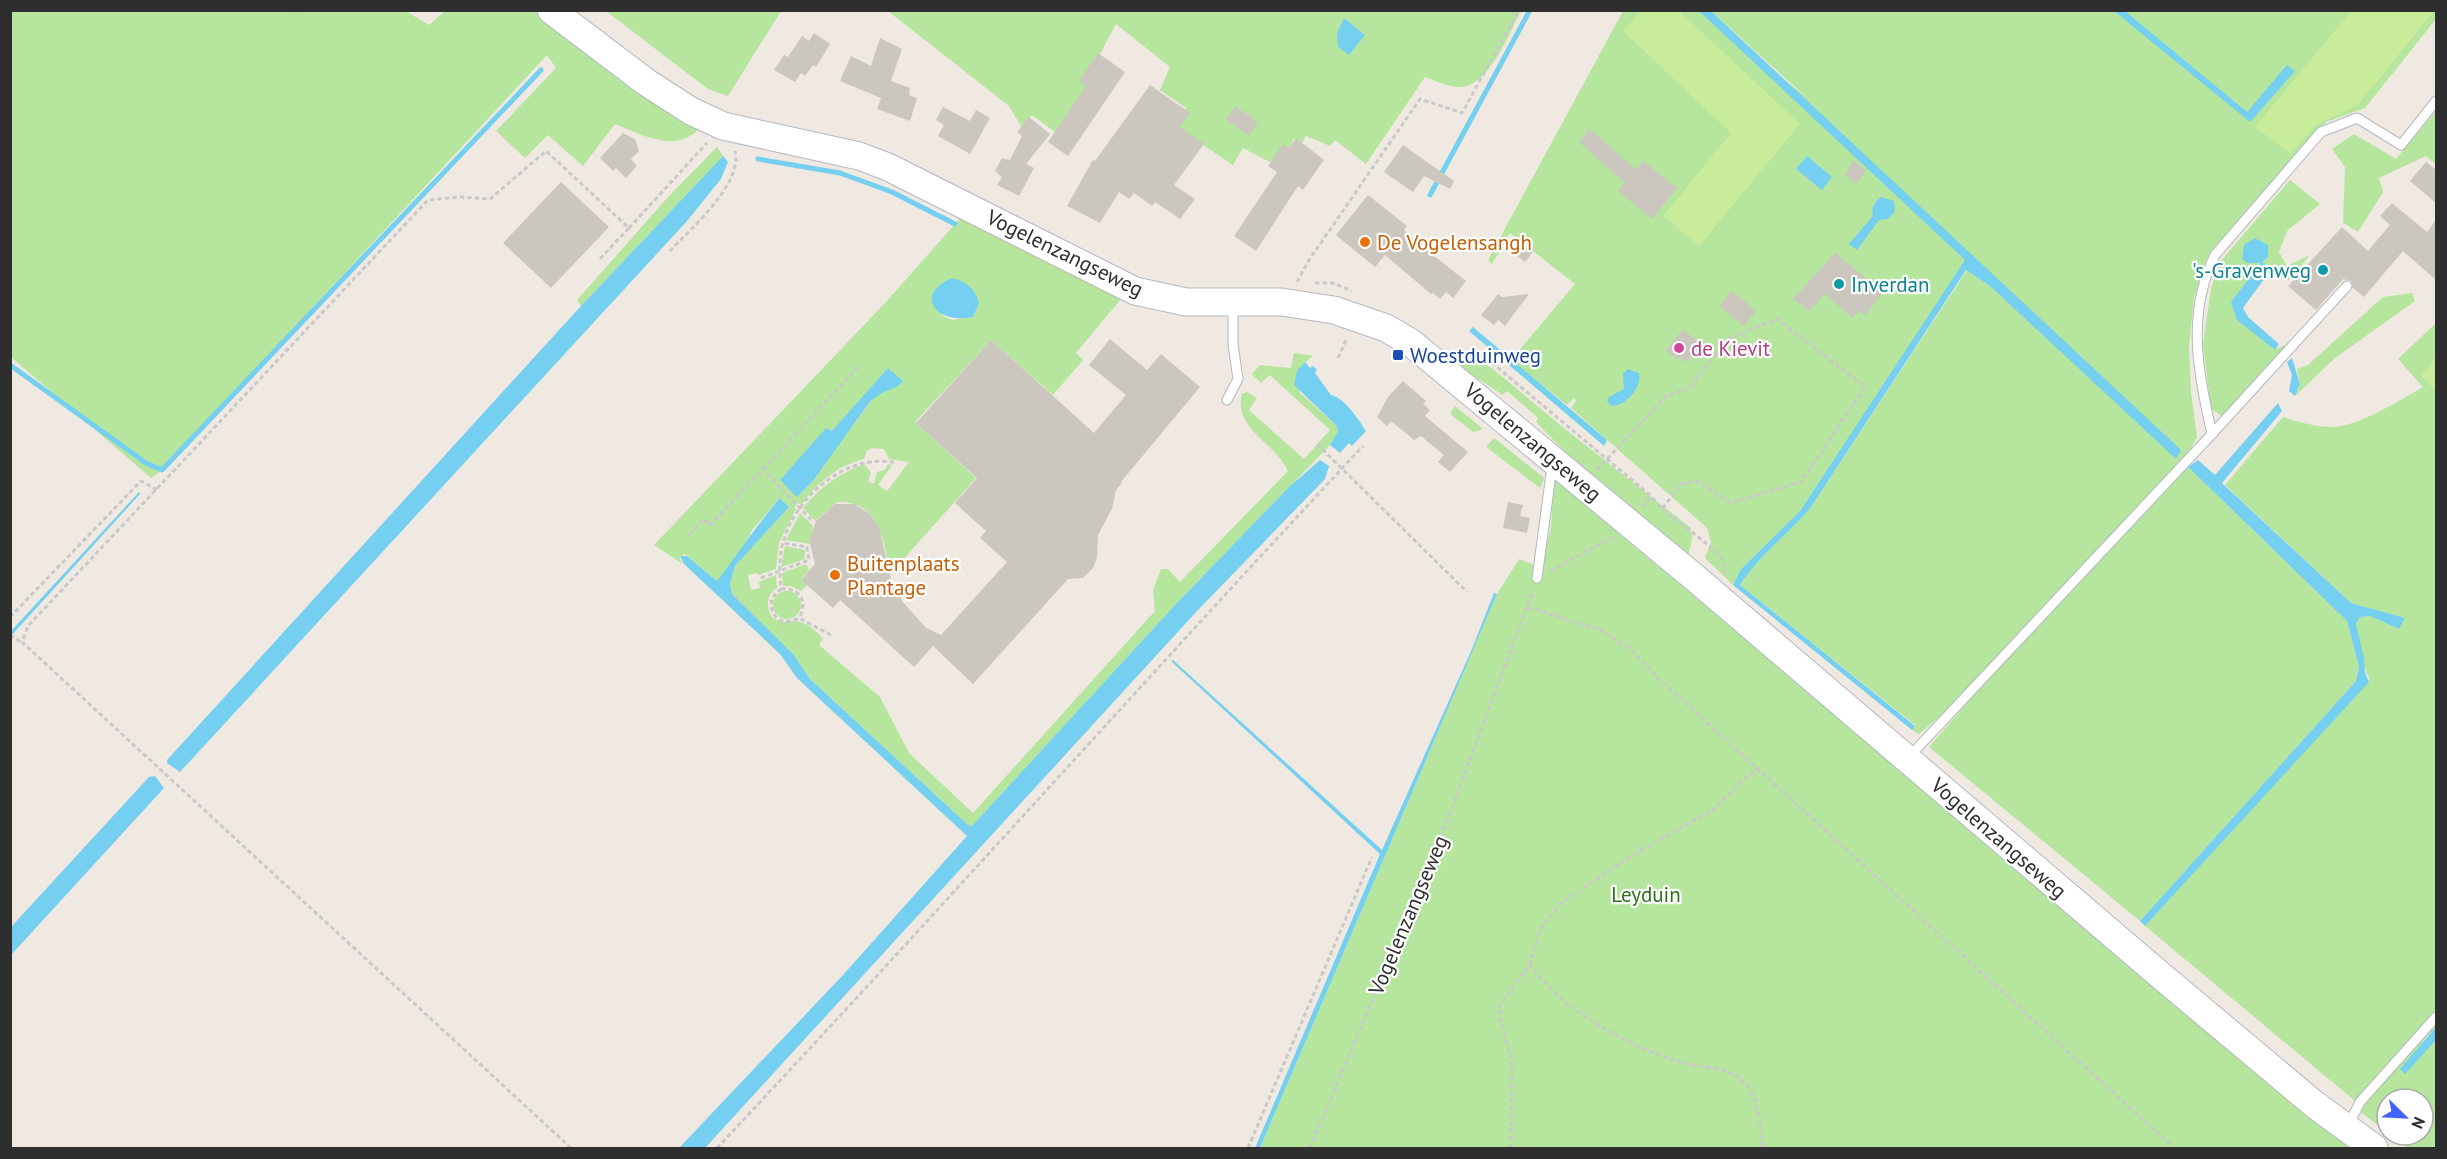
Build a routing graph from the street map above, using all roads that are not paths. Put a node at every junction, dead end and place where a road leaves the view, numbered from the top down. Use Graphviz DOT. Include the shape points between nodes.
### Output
graph roads {
  1 [pos="551,10"];
  2 [pos="2436,101"];
  3 [pos="2347,286"];
  4 [pos="1233,302"];
  5 [pos="1227,400"];
  6 [pos="2212,434"];
  7 [pos="1557,464"];
  8 [pos="1537,578"];
  9 [pos="1903,763"];
  10 [pos="2436,1017"];
  11 [pos="2347,1128"];
  12 [pos="2374,1149"];
  1 -- 4 [label="main road, Vogelenzangseweg" via="646,82 691,111 726,127 888,166 1135,291 1186,302"];
  2 -- 6 [label="lane" via="2401,146 2357,118 2321,132 2215,255 2203,279 2197,333 2198,375"];
  3 -- 6 [label="lane"];
  4 -- 5 [label="lane" via="1238,379"];
  4 -- 7 [label="main road, Vogelenzangseweg" via="1281,302 1334,310 1386,328 1446,370"];
  6 -- 9 [label="lane"];
  7 -- 8 [label="lane" via="1551,474"];
  7 -- 9 [label="main road, Vogelenzangseweg"];
  9 -- 11 [label="main road, Vogelenzangseweg"];
  10 -- 11 [label="lane" via="2360,1102"];
  11 -- 12 [label="main road, Vogelenzangseweg"];
}
